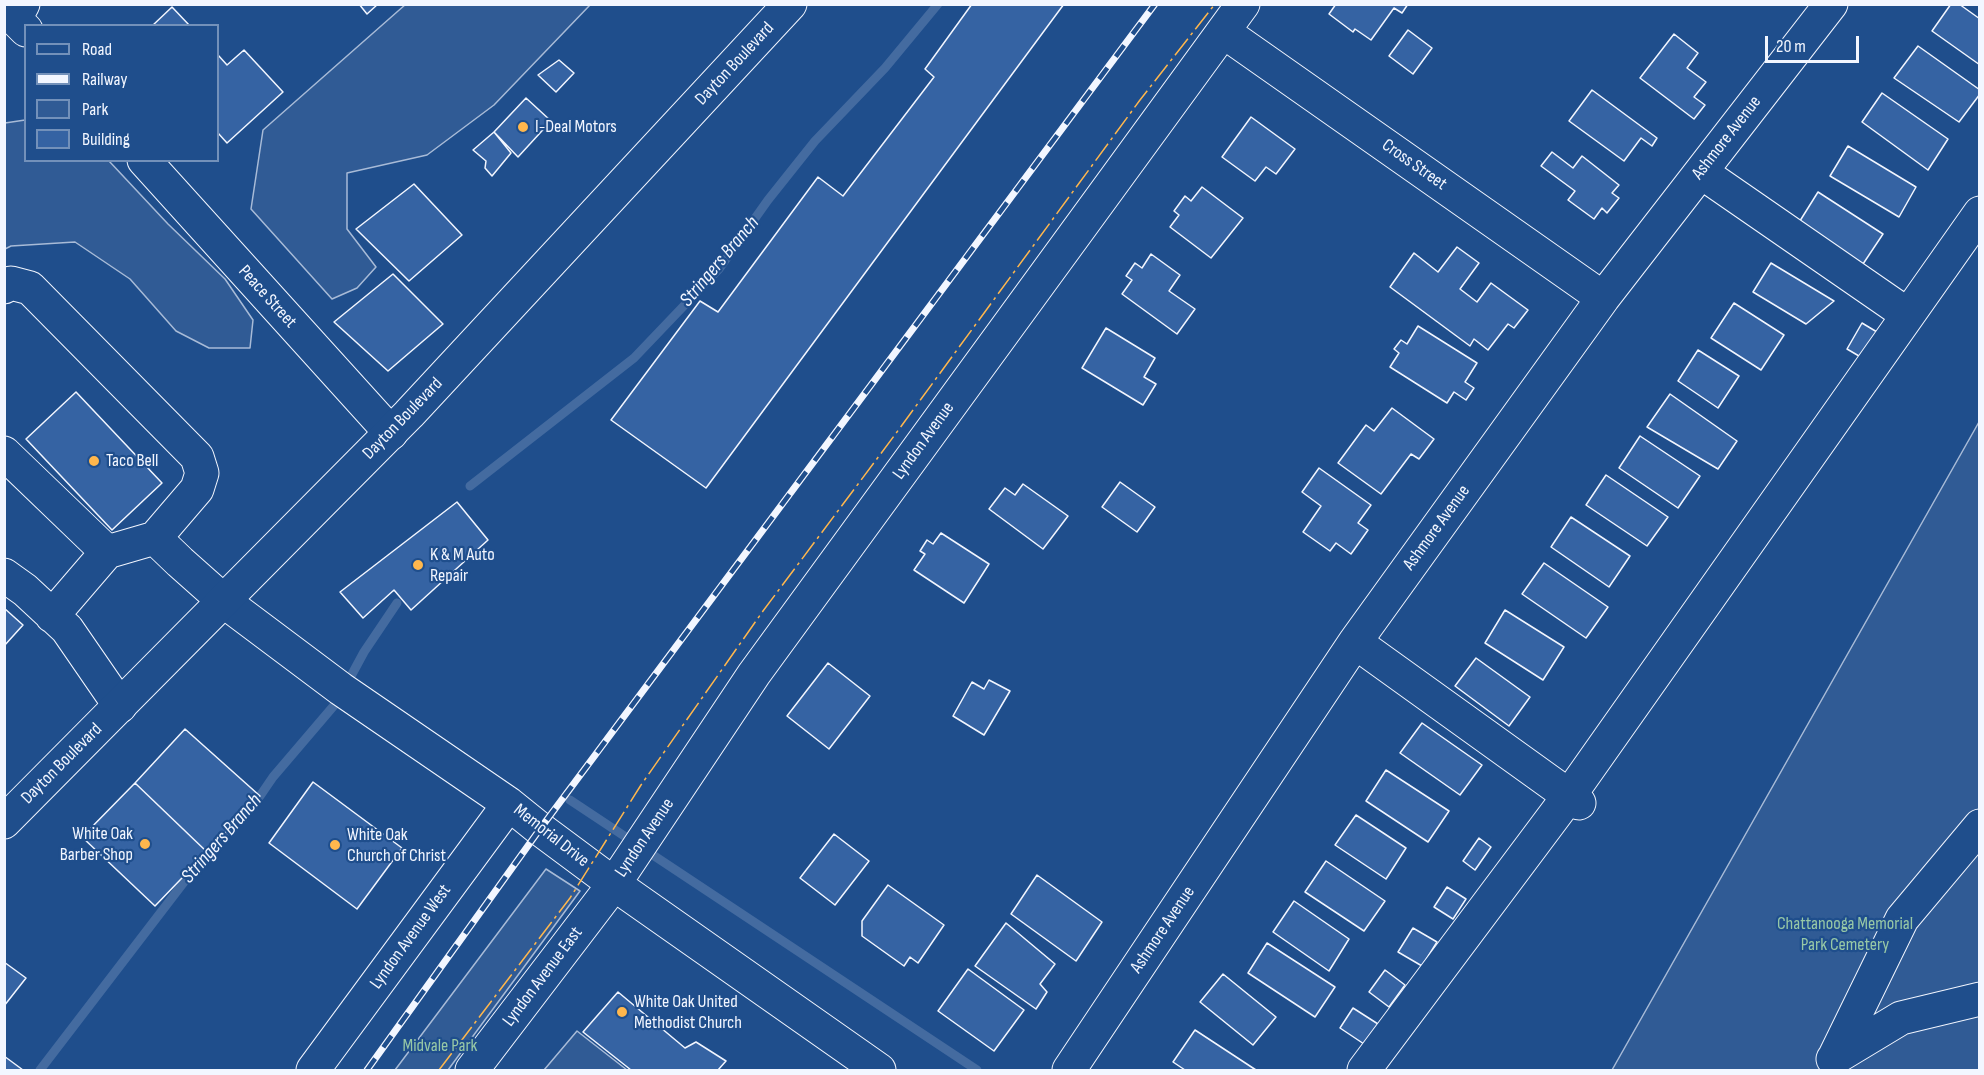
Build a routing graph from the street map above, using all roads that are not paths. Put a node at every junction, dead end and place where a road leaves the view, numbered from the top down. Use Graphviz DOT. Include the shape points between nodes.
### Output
graph roads {
  1 [pos="790,4"];
  2 [pos="1243,4"];
  3 [pos="1831,4"];
  4 [pos="1224,32"];
  5 [pos="146,162"];
  6 [pos="1701,172"];
  7 [pos="1980,213"];
  8 [pos="4,287"];
  9 [pos="1604,298"];
  10 [pos="1908,315"];
  11 [pos="391,433"];
  12 [pos="4,453"];
  13 [pos="155,538"];
  14 [pos="106,552"];
  15 [pos="4,575"];
  16 [pos="225,602"];
  17 [pos="52,616"];
  18 [pos="1355,642"];
  19 [pos="120,706"];
  20 [pos="1574,800"];
  21 [pos="509,804"];
  22 [pos="4,822"];
  23 [pos="1980,826"];
  24 [pos="614,884"];
  25 [pos="1980,999"];
  26 [pos="1829,1064"];
  27 [pos="313,1071"];
  28 [pos="472,1071"];
  29 [pos="879,1071"];
  30 [pos="1069,1071"];
  31 [pos="1364,1071"];
  1 -- 11 [label="street, Dayton Boulevard"];
  2 -- 4 [label="street, Lyndon Avenue"];
  3 -- 6 [label="street, Ashmore Avenue"];
  4 -- 9 [label="street, Cross Street"];
  4 -- 24 [label="street, Lyndon Avenue" via="754,674"];
  5 -- 11 [label="street, Peace Street"];
  6 -- 9 [label="street, Ashmore Avenue"];
  6 -- 10 [label="street"];
  7 -- 10 [label="street"];
  8 -- 13 [label="street" via="11,283 30,288 197,457 202,473 197,489"];
  9 -- 18 [label="street, Ashmore Avenue"];
  10 -- 20 [label="street"];
  11 -- 16 [label="street, Dayton Boulevard"];
  12 -- 14 [label="street"];
  13 -- 14 [label="street"];
  13 -- 16 [label="street, Memorial Drive"];
  14 -- 17 [label="street"];
  15 -- 17 [label="street"];
  16 -- 19 [label="street, Dayton Boulevard"];
  16 -- 21 [label="street, Memorial Drive"];
  17 -- 19 [label="street" via="66,629"];
  18 -- 20 [label="street"];
  18 -- 30 [label="street, Ashmore Avenue"];
  19 -- 22 [label="street, Dayton Boulevard"];
  20 -- 31 [label="street"];
  21 -- 24 [label="street, Memorial Drive"];
  21 -- 27 [label="street, Lyndon Avenue West"];
  23 -- 26 [label="street" via="1902,919"];
  24 -- 28 [label="street, Lyndon Avenue East"];
  24 -- 29 [label="street, Memorial Drive"];
  25 -- 26 [label="street" via="1901,1018"];
}
